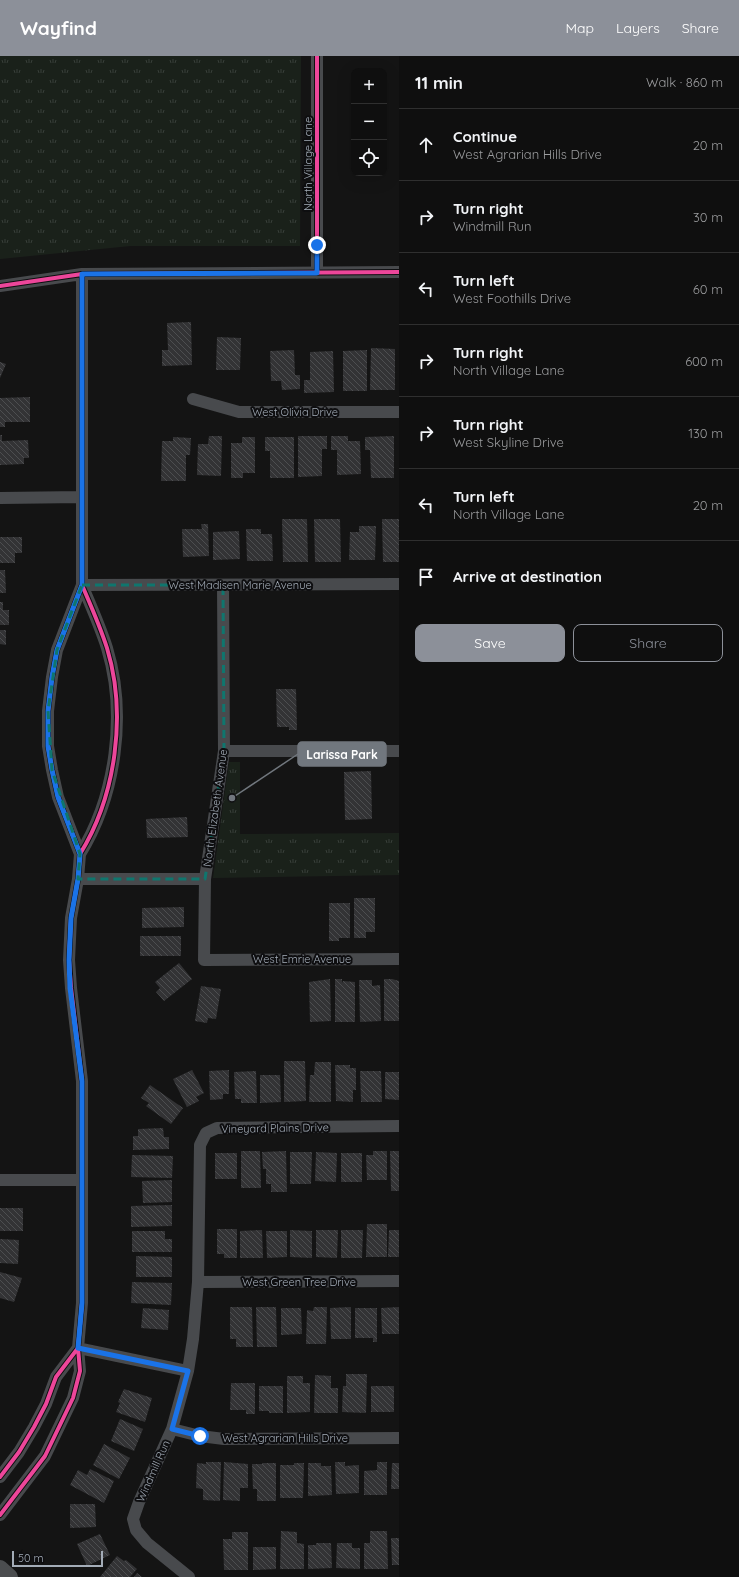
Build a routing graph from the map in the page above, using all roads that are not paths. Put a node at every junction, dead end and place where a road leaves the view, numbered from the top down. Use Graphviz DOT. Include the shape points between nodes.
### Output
graph roads {
  1 [pos="317,56"];
  2 [pos="399,272"];
  3 [pos="317,273"];
  4 [pos="82,274"];
  5 [pos="0,286"];
  6 [pos="193,399"];
  7 [pos="399,412"];
  8 [pos="82,497"];
  9 [pos="0,498"];
  10 [pos="399,584"];
  11 [pos="82,585"];
  12 [pos="223,585"];
  13 [pos="399,750"];
  14 [pos="224,751"];
  15 [pos="80,854"];
  16 [pos="78,879"];
  17 [pos="205,879"];
  18 [pos="399,959"];
  19 [pos="204,960"];
  20 [pos="399,1126"];
  21 [pos="0,1180"];
  22 [pos="82,1180"];
  23 [pos="399,1281"];
  24 [pos="198,1282"];
  25 [pos="78,1348"];
  26 [pos="188,1371"];
  27 [pos="172,1429"];
  28 [pos="399,1438"];
  29 [pos="0,1477"];
  30 [pos="0,1515"];
  31 [pos="0,1568"];
  32 [pos="10,1577"];
  33 [pos="189,1577"];
  1 -- 3 [label="street, North Village Lane"];
  2 -- 3 [label="street"];
  3 -- 4 [label="street"];
  4 -- 5 [label="street"];
  4 -- 8 [label="street"];
  6 -- 7 [label="street, West Olivia Drive" via="239,412"];
  8 -- 9 [label="street"];
  8 -- 11 [label="street"];
  10 -- 12 [label="street, West Madisen Marie Avenue"];
  11 -- 12 [label="street, West Madisen Marie Avenue"];
  11 -- 15 [label="street" via="57,650 48,711 48,746 58,797"];
  11 -- 15 [label="street" via="107,648 116,718 113,763 104,803 91,837"];
  12 -- 14 [label="street, North Elizabeth Avenue"];
  13 -- 14 [label="street"];
  14 -- 17 [label="street, North Elizabeth Avenue"];
  15 -- 16 [label="street"];
  16 -- 17 [label="street"];
  16 -- 22 [label="street" via="71,918 69,960 82,1081"];
  17 -- 19 [label="street, North Elizabeth Avenue"];
  18 -- 19 [label="street, West Emrie Avenue"];
  20 -- 24 [label="street, Vineyard Plains Drive" via="216,1128 206,1133 200,1145"];
  21 -- 22 [label="street"];
  22 -- 25 [label="street" via="82,1303"];
  23 -- 24 [label="street, West Green Tree Drive"];
  24 -- 26 [label="street, Windmill Run"];
  25 -- 26 [label="street"];
  25 -- 29 [label="street" via="56,1378 31,1434"];
  25 -- 30 [label="street" via="80,1371 73,1398 45,1456"];
  26 -- 27 [label="street, Windmill Run"];
  27 -- 28 [label="street, West Agrarian Hills Drive" via="224,1439"];
  27 -- 33 [label="street, Windmill Run" via="139,1502 134,1519 136,1530 147,1543"];
  31 -- 32 [label="main road"];
}
